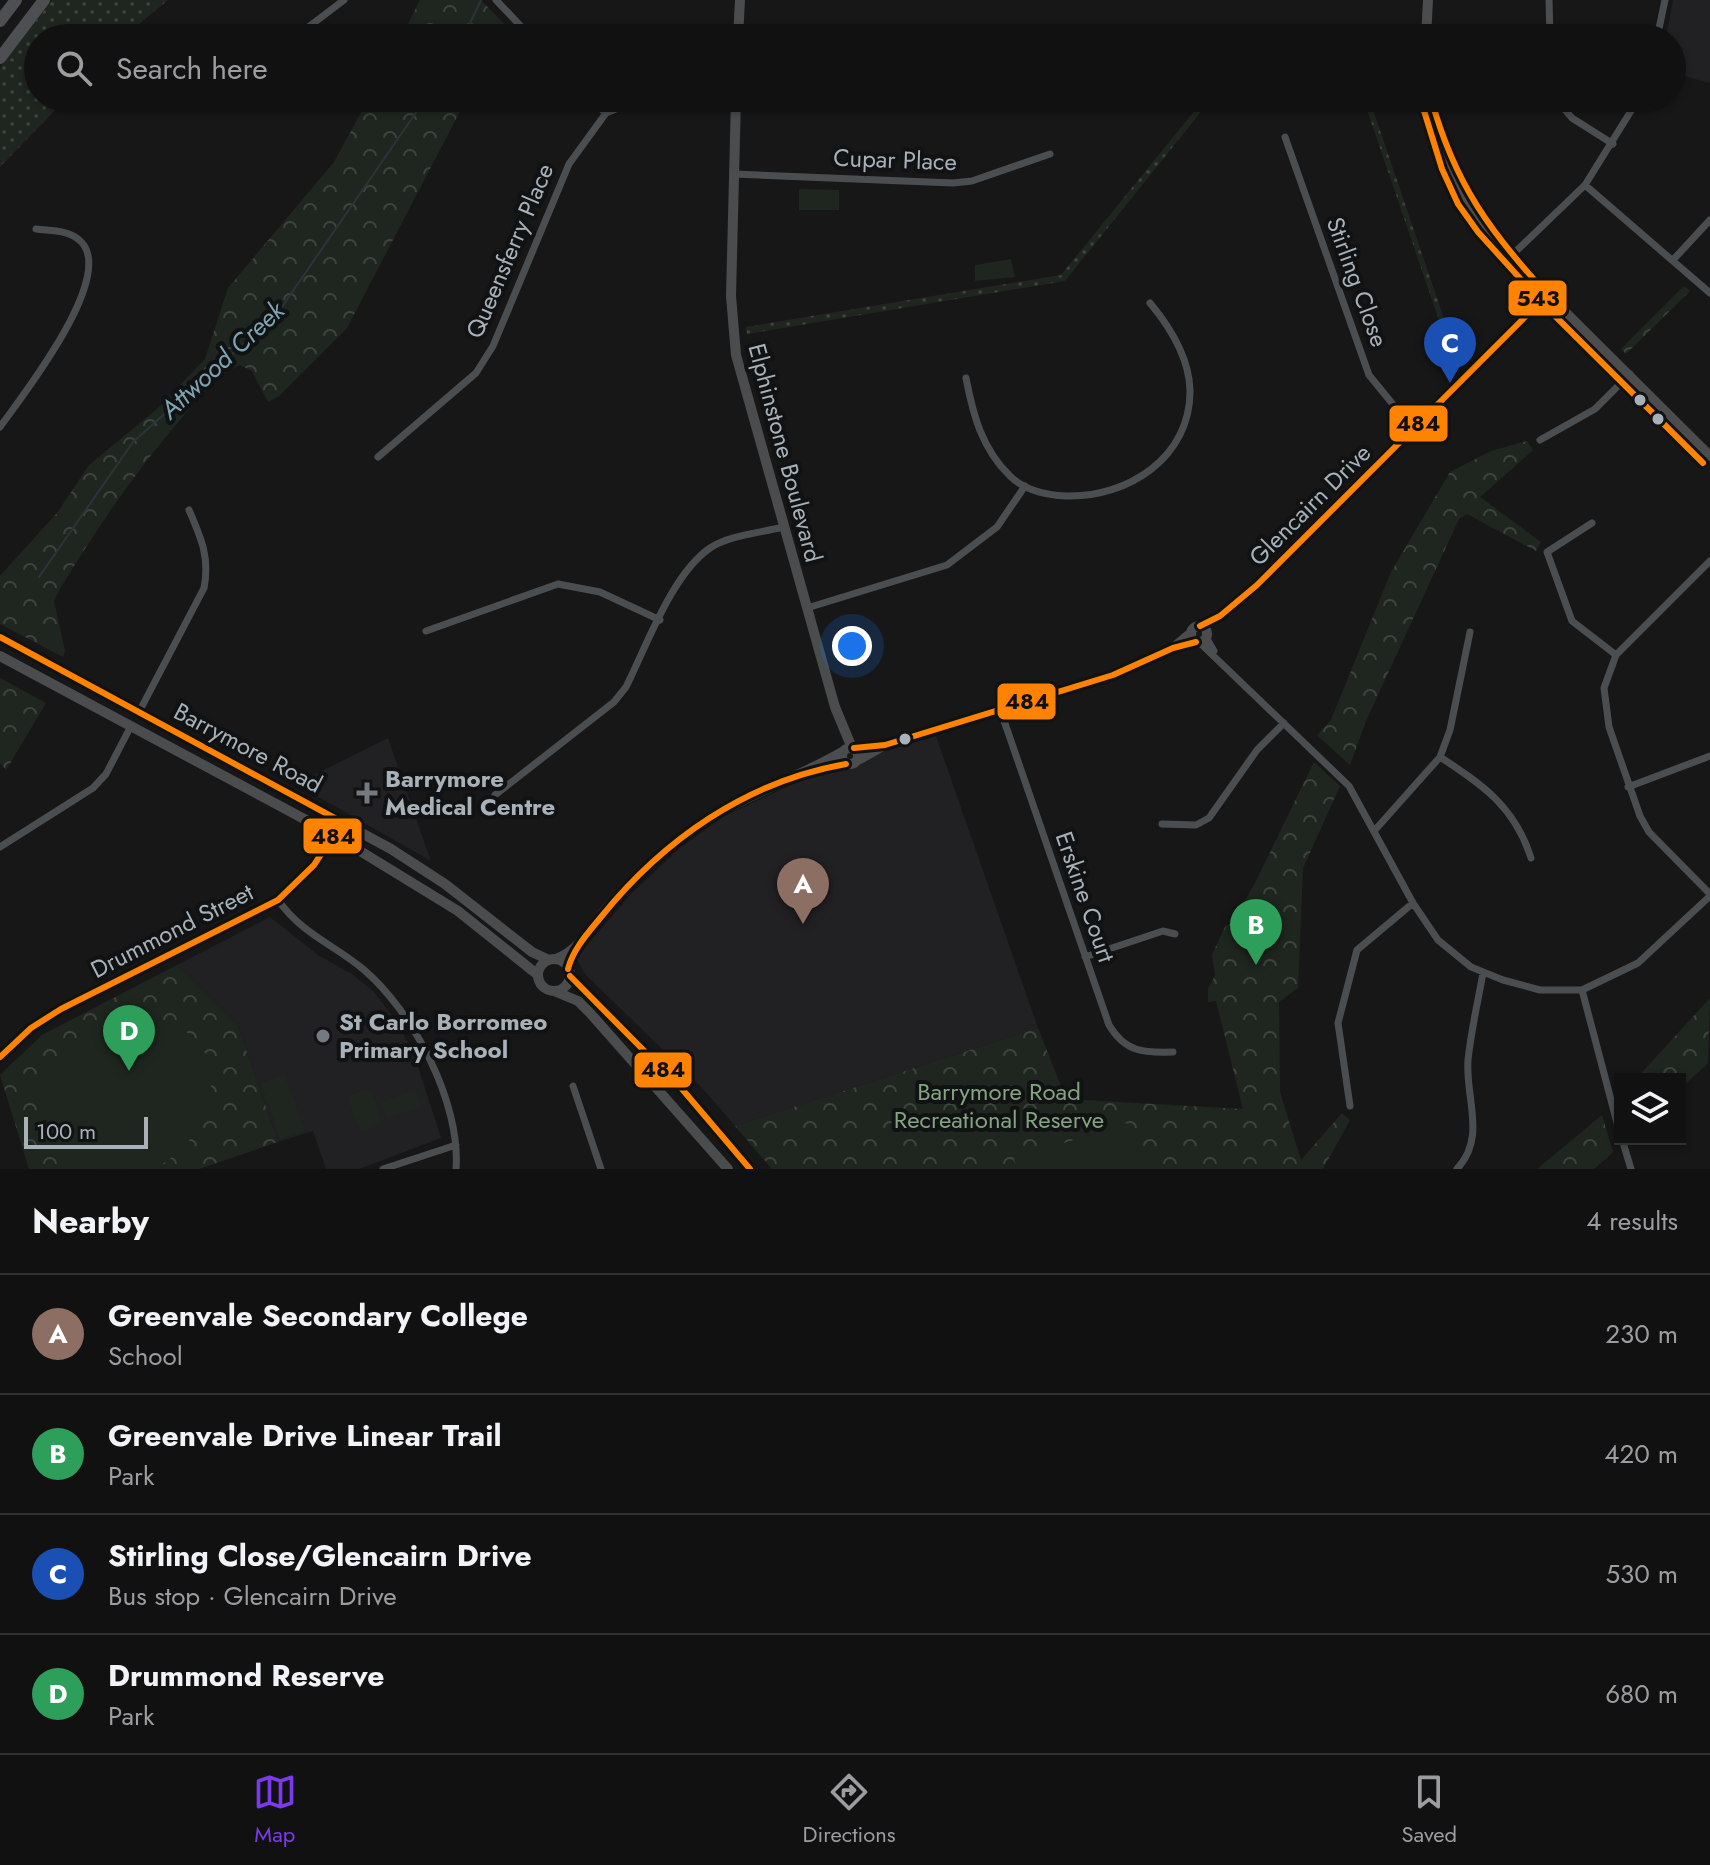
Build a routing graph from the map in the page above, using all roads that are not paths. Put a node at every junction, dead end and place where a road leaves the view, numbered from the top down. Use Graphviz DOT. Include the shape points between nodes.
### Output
graph roads {
  1 [pos="16,0"];
  2 [pos="44,0"];
  3 [pos="344,0"];
  4 [pos="496,0"];
  5 [pos="740,0"];
  6 [pos="1428,0"];
  7 [pos="1549,0"];
  8 [pos="1665,0"];
  9 [pos="0,21"];
  10 [pos="26,24"];
  11 [pos="312,24"];
  12 [pos="519,24"];
  13 [pos="739,24"];
  14 [pos="1427,24"];
  15 [pos="1550,24"];
  16 [pos="1660,24"];
  17 [pos="24,26"];
  18 [pos="0,58"];
  19 [pos="736,112"];
  20 [pos="1434,112"];
  21 [pos="1567,112"];
  22 [pos="1631,112"];
  23 [pos="606,113"];
  24 [pos="1285,137"];
  25 [pos="1613,144"];
  26 [pos="1050,154"];
  27 [pos="734,174"];
  28 [pos="1585,185"];
  29 [pos="1710,220"];
  30 [pos="36,229"];
  31 [pos="1511,256"];
  32 [pos="1673,260"];
  33 [pos="1710,293"];
  34 [pos="1548,295"];
  35 [pos="1150,303"];
  36 [pos="1630,374"];
  37 [pos="966,378"];
  38 [pos="0,427"];
  39 [pos="1413,429"];
  40 [pos="1540,440"];
  41 [pos="1710,456"];
  42 [pos="378,457"];
  43 [pos="1025,486"];
  44 [pos="189,510"];
  45 [pos="1592,523"];
  46 [pos="783,527"];
  47 [pos="1710,561"];
  48 [pos="807,608"];
  49 [pos="660,620"];
  50 [pos="426,631"];
  51 [pos="1470,632"];
  52 [pos="1200,636"];
  53 [pos="0,637"];
  54 [pos="1616,655"];
  55 [pos="0,656"];
  56 [pos="1000,709"];
  57 [pos="139,712"];
  58 [pos="1284,723"];
  59 [pos="131,726"];
  60 [pos="885,745"];
  61 [pos="848,750"];
  62 [pos="1710,756"];
  63 [pos="1440,757"];
  64 [pos="858,760"];
  65 [pos="846,764"];
  66 [pos="819,766"];
  67 [pos="1628,787"];
  68 [pos="495,795"];
  69 [pos="342,822"];
  70 [pos="1162,824"];
  71 [pos="1375,830"];
  72 [pos="334,835"];
  73 [pos="0,847"];
  74 [pos="1531,858"];
  75 [pos="1710,895"];
  76 [pos="278,900"];
  77 [pos="1413,903"];
  78 [pos="1175,934"];
  79 [pos="579,943"];
  80 [pos="1085,957"];
  81 [pos="552,960"];
  82 [pos="569,972"];
  83 [pos="1483,973"];
  84 [pos="538,975"];
  85 [pos="1582,990"];
  86 [pos="554,991"];
  87 [pos="1173,1052"];
  88 [pos="0,1057"];
  89 [pos="573,1086"];
  90 [pos="1350,1106"];
  91 [pos="1614,1110"];
  92 [pos="456,1145"];
  93 [pos="1624,1145"];
  94 [pos="383,1169"];
  95 [pos="456,1169"];
  96 [pos="601,1169"];
  97 [pos="728,1169"];
  98 [pos="750,1169"];
  99 [pos="1457,1169"];
  100 [pos="1631,1169"];
  1 -- 9 [label="main road"];
  2 -- 10 [label="main road"];
  3 -- 11 [label="street"];
  4 -- 12 [label="street"];
  5 -- 13 [label="street"];
  6 -- 14 [label="street"];
  7 -- 15 [label="street"];
  8 -- 16 [label="street"];
  17 -- 18 [label="main road"];
  19 -- 27 [label="street, Elphinstone Boulevard"];
  20 -- 31 [label="street" via="1467,199"];
  21 -- 25 [label="street"];
  22 -- 25 [label="street"];
  23 -- 42 [label="street, Queensferry Place" via="569,164 476,373"];
  24 -- 39 [label="street, Stirling Close" via="1369,375"];
  25 -- 28 [label="street"];
  26 -- 27 [label="street, Cupar Place" via="953,183"];
  27 -- 46 [label="street, Elphinstone Boulevard" via="731,296 736,355"];
  28 -- 31 [label="street"];
  28 -- 32 [label="street"];
  29 -- 32 [label="street"];
  30 -- 38 [label="street" via="79,239 92,262 90,281 45,366"];
  31 -- 34 [label="street"];
  32 -- 33 [label="street"];
  34 -- 36 [label="street"];
  34 -- 39 [label="street, Glencairn Drive"];
  35 -- 43 [label="street" via="1180,347 1190,390 1183,431 1163,463 1123,487 1086,497 1047,495"];
  36 -- 40 [label="street" via="1595,409"];
  36 -- 41 [label="street"];
  37 -- 43 [label="street" via="973,419 991,455"];
  39 -- 52 [label="street, Glencairn Drive"];
  43 -- 48 [label="street" via="997,527 947,565"];
  44 -- 57 [label="street" via="206,547 204,588"];
  45 -- 54 [label="street" via="1547,552 1572,621"];
  46 -- 48 [label="street, Elphinstone Boulevard"];
  46 -- 49 [label="street" via="713,546 682,577"];
  47 -- 54 [label="street"];
  48 -- 61 [label="street, Elphinstone Boulevard"];
  49 -- 50 [label="street" via="600,592 558,584"];
  49 -- 68 [label="street" via="614,702"];
  51 -- 63 [label="street"];
  52 -- 56 [label="street, Glencairn Drive" via="1113,675"];
  52 -- 58 [label="street"];
  53 -- 57 [label="street, Barrymore Road"];
  54 -- 67 [label="street" via="1604,688 1604,707"];
  55 -- 59 [label="street, Barrymore Road"];
  56 -- 60 [label="street, Glencairn Drive"];
  56 -- 80 [label="street, Erskine Court"];
  57 -- 59 [label="street"];
  57 -- 69 [label="street, Barrymore Road"];
  58 -- 70 [label="street" via="1257,750 1209,818 1196,825"];
  58 -- 71 [label="street" via="1349,786"];
  59 -- 72 [label="street, Barrymore Road"];
  59 -- 73 [label="street" via="93,788"];
  60 -- 61 [label="street, Glencairn Drive"];
  60 -- 64 [label="street, Glencairn Drive"];
  61 -- 64 [label="street"];
  61 -- 65 [label="street"];
  61 -- 66 [label="street, Glencairn Drive"];
  62 -- 67 [label="street"];
  63 -- 71 [label="street"];
  63 -- 74 [label="street" via="1495,794 1512,814"];
  64 -- 65 [label="street, Glencairn Drive"];
  65 -- 66 [label="street, Glencairn Drive"];
  66 -- 79 [label="street, Glencairn Drive" via="734,804 690,832 641,872"];
  67 -- 75 [label="street" via="1649,832"];
  69 -- 72 [label="street, Drummond Street"];
  69 -- 81 [label="street, Barrymore Road" via="445,884 532,952"];
  71 -- 77 [label="street"];
  72 -- 76 [label="street, Drummond Street" via="300,882"];
  72 -- 84 [label="street, Barrymore Road" via="458,911"];
  75 -- 85 [label="street" via="1638,963"];
  76 -- 88 [label="street, Drummond Street" via="61,1009"];
  76 -- 92 [label="street" via="326,946 369,974 404,1010 425,1047"];
  77 -- 83 [label="street" via="1448,950"];
  77 -- 90 [label="street" via="1357,950 1338,1023"];
  78 -- 80 [label="street" via="1163,931"];
  79 -- 81 [label="street, Glencairn Drive"];
  79 -- 82 [label="street, Glencairn Drive"];
  80 -- 87 [label="street, Erskine Court" via="1118,1041 1140,1052"];
  81 -- 82 [label="street"];
  81 -- 84 [label="street" via="541,965"];
  82 -- 86 [label="street" via="566,985"];
  82 -- 98 [label="street" via="682,1089"];
  83 -- 85 [label="street" via="1540,990"];
  83 -- 99 [label="street" via="1468,1062 1473,1134"];
  84 -- 86 [label="street" via="542,986"];
  85 -- 91 [label="street"];
  86 -- 97 [label="street" via="590,1013"];
  89 -- 96 [label="street"];
  92 -- 94 [label="street"];
  92 -- 95 [label="street"];
  93 -- 100 [label="street"];
}
